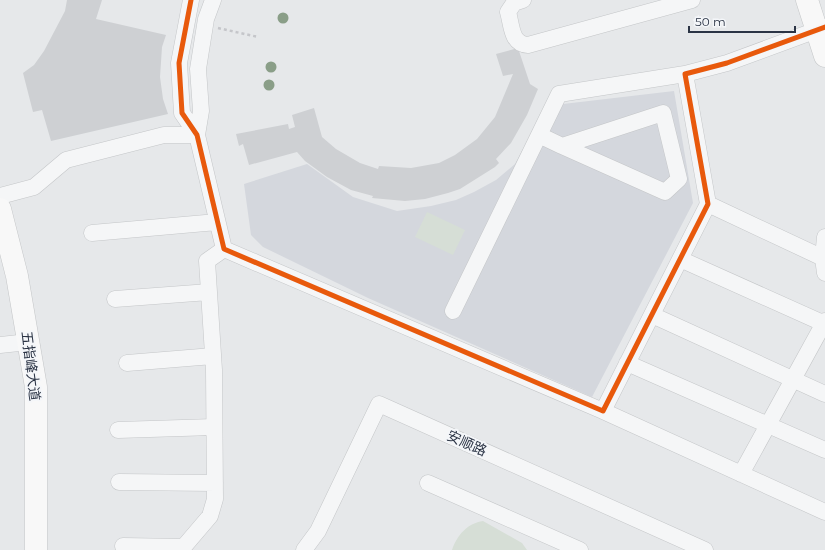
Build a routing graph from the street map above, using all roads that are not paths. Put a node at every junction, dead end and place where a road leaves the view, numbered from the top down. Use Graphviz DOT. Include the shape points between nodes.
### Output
graph roads {
  1 [pos="191,0"];
  2 [pos="212,0"];
  3 [pos="523,0"];
  4 [pos="692,0"];
  5 [pos="807,0"];
  6 [pos="821,28"];
  7 [pos="825,56"];
  8 [pos="684,74"];
  9 [pos="179,75"];
  10 [pos="198,76"];
  11 [pos="197,135"];
  12 [pos="539,135"];
  13 [pos="562,146"];
  14 [pos="0,196"];
  15 [pos="708,204"];
  16 [pos="0,209"];
  17 [pos="217,222"];
  18 [pos="92,233"];
  19 [pos="825,237"];
  20 [pos="224,249"];
  21 [pos="680,259"];
  22 [pos="824,265"];
  23 [pos="209,292"];
  24 [pos="115,299"];
  25 [pos="453,311"];
  26 [pos="652,315"];
  27 [pos="824,323"];
  28 [pos="28,342"];
  29 [pos="0,345"];
  30 [pos="213,356"];
  31 [pos="127,363"];
  32 [pos="627,363"];
  33 [pos="793,379"];
  34 [pos="825,394"];
  35 [pos="603,411"];
  36 [pos="768,424"];
  37 [pos="214,427"];
  38 [pos="118,430"];
  39 [pos="825,450"];
  40 [pos="741,474"];
  41 [pos="119,482"];
  42 [pos="214,483"];
  43 [pos="428,484"];
  44 [pos="825,512"];
  45 [pos="123,546"];
  46 [pos="182,549"];
  47 [pos="36,550"];
  48 [pos="304,550"];
  49 [pos="580,550"];
  50 [pos="705,550"];
  1 -- 9 [label="street" via="182,40"];
  2 -- 10 [label="street" via="205,24"];
  3 -- 4 [label="street" via="514,2 508,12 516,41 521,45"];
  5 -- 6 [label="main road"];
  6 -- 7 [label="main road"];
  6 -- 8 [label="street" via="727,63"];
  8 -- 12 [label="street" via="559,94"];
  8 -- 15 [label="street"];
  9 -- 10 [label="street"];
  9 -- 11 [label="street" via="182,113"];
  10 -- 11 [label="street" via="201,111"];
  11 -- 14 [label="street" via="164,135 66,160 34,187"];
  11 -- 17 [label="street"];
  12 -- 13 [label="street"];
  12 -- 25 [label="street"];
  13 -- 13 [label="street" via="665,192 679,180 663,113"];
  15 -- 21 [label="street"];
  15 -- 22 [label="street"];
  16 -- 28 [label="main road, 五指峰大道" via="17,276"];
  17 -- 18 [label="street"];
  17 -- 20 [label="street"];
  19 -- 22 [label="street"];
  20 -- 23 [label="street" via="207,261"];
  20 -- 35 [label="street"];
  21 -- 26 [label="street"];
  21 -- 27 [label="street"];
  23 -- 24 [label="street"];
  23 -- 30 [label="street"];
  26 -- 32 [label="street"];
  26 -- 33 [label="street"];
  27 -- 33 [label="street"];
  28 -- 29 [label="street"];
  28 -- 47 [label="main road, 五指峰大道" via="36,386"];
  30 -- 31 [label="street"];
  30 -- 37 [label="street"];
  32 -- 35 [label="street"];
  32 -- 36 [label="street"];
  33 -- 34 [label="street"];
  33 -- 36 [label="street"];
  35 -- 40 [label="street"];
  36 -- 39 [label="street"];
  36 -- 40 [label="street"];
  37 -- 38 [label="street"];
  37 -- 42 [label="street"];
  40 -- 44 [label="street"];
  41 -- 42 [label="street"];
  42 -- 46 [label="street" via="215,499 210,516"];
  43 -- 49 [label="street"];
  45 -- 46 [label="street"];
  48 -- 50 [label="street, 安顺路" via="318,531 380,404"];
}
